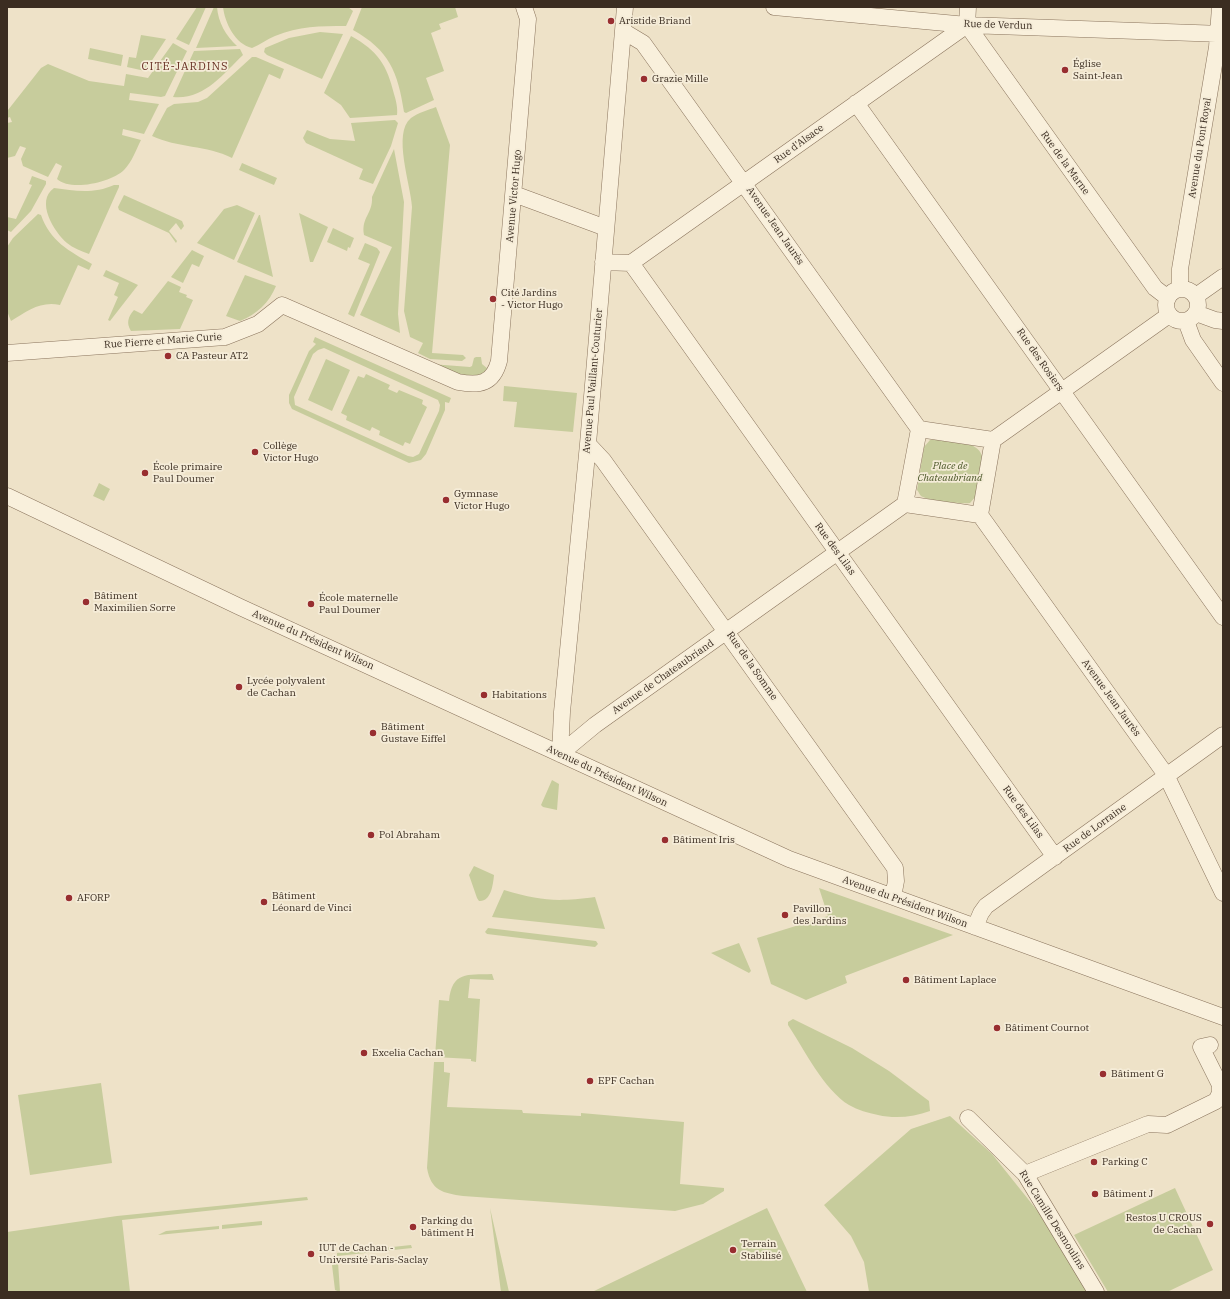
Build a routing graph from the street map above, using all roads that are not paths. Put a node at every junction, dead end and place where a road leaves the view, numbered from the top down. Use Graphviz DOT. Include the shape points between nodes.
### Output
graph roads {
  1 [pos="524,7"];
  2 [pos="625,7"];
  3 [pos="774,7"];
  4 [pos="968,7"];
  5 [pos="1220,7"];
  6 [pos="967,25"];
  7 [pos="623,31"];
  8 [pos="1221,34"];
  9 [pos="856,103"];
  10 [pos="745,184"];
  11 [pos="514,194"];
  12 [pos="606,228"];
  13 [pos="603,262"];
  14 [pos="631,263"];
  15 [pos="1223,277"];
  16 [pos="1174,294"];
  17 [pos="1196,296"];
  18 [pos="1169,315"];
  19 [pos="1191,317"];
  20 [pos="1223,322"];
  21 [pos="7,353"];
  22 [pos="486,381"];
  23 [pos="1223,383"];
  24 [pos="1062,391"];
  25 [pos="919,429"];
  26 [pos="993,440"];
  27 [pos="588,444"];
  28 [pos="7,496"];
  29 [pos="905,504"];
  30 [pos="980,515"];
  31 [pos="838,552"];
  32 [pos="1223,617"];
  33 [pos="727,631"];
  34 [pos="1223,735"];
  35 [pos="560,754"];
  36 [pos="1166,776"];
  37 [pos="1055,857"];
  38 [pos="1223,893"];
  39 [pos="893,897"];
  40 [pos="975,927"];
  41 [pos="1223,1017"];
  42 [pos="1210,1045"];
  43 [pos="968,1118"];
  44 [pos="1025,1174"];
  45 [pos="1096,1292"];
  1 -- 11 [label="street, Avenue Victor Hugo" via="528,19"];
  2 -- 7 [label="street, Avenue Paul Vaillant-Couturier"];
  3 -- 6 [label="street, Rue de Verdun"];
  4 -- 6 [label="street"];
  5 -- 8 [label="street, Avenue du Pont Royal"];
  6 -- 8 [label="street, Rue de Verdun"];
  6 -- 9 [label="street, Rue d'Alsace"];
  6 -- 16 [label="street, Rue de la Marne" via="1155,288"];
  7 -- 10 [label="street, Avenue Jean Jaurès" via="643,43"];
  7 -- 12 [label="street, Avenue Paul Vaillant-Couturier"];
  8 -- 16 [label="street, Avenue du Pont Royal"];
  9 -- 10 [label="street, Rue d'Alsace"];
  9 -- 24 [label="street, Rue des Rosiers"];
  10 -- 14 [label="street, Rue d'Alsace"];
  10 -- 25 [label="street, Avenue Jean Jaurès"];
  11 -- 12 [label="street"];
  11 -- 22 [label="street, Avenue Victor Hugo" via="499,362 493,376"];
  12 -- 13 [label="street, Avenue Paul Vaillant-Couturier"];
  13 -- 14 [label="street"];
  13 -- 27 [label="street, Avenue Paul Vaillant-Couturier"];
  14 -- 31 [label="street, Rue des Lilas"];
  15 -- 17 [label="street"];
  16 -- 17 [label="street" via="1187,290"];
  16 -- 18 [label="street" via="1166,307"];
  17 -- 19 [label="street" via="1198,305"];
  18 -- 19 [label="street" via="1177,320"];
  18 -- 24 [label="street"];
  19 -- 20 [label="street"];
  19 -- 23 [label="street" via="1193,340"];
  21 -- 22 [label="street, Rue Pierre et Marie Curie" via="225,337 258,324 282,305 458,382 473,385"];
  24 -- 26 [label="street"];
  24 -- 32 [label="street, Rue des Rosiers"];
  25 -- 26 [label="street"];
  25 -- 29 [label="street"];
  26 -- 30 [label="street"];
  27 -- 33 [label="street, Rue de la Somme" via="603,460"];
  27 -- 35 [label="street, Avenue Paul Vaillant-Couturier"];
  28 -- 35 [label="street, Avenue du Président Wilson" via="240,607"];
  29 -- 30 [label="street"];
  29 -- 31 [label="street, Avenue de Chateaubriand"];
  30 -- 36 [label="street, Avenue Jean Jaurès"];
  31 -- 33 [label="street, Avenue de Chateaubriand"];
  31 -- 37 [label="street, Rue des Lilas"];
  33 -- 35 [label="street, Avenue de Chateaubriand" via="595,725"];
  33 -- 39 [label="street, Rue de la Somme" via="895,868"];
  34 -- 36 [label="street, Rue de Lorraine"];
  35 -- 39 [label="street, Avenue du Président Wilson" via="789,859"];
  36 -- 37 [label="street, Rue de Lorraine"];
  36 -- 38 [label="street, Avenue Jean Jaurès"];
  37 -- 40 [label="street, Rue de Lorraine" via="986,906 980,913"];
  39 -- 40 [label="street, Avenue du Président Wilson"];
  40 -- 41 [label="street, Avenue du Président Wilson"];
  42 -- 44 [label="street" via="1201,1048 1220,1085 1216,1101 1167,1125 1148,1124"];
  43 -- 44 [label="street, Rue Camille Desmoulins"];
  44 -- 45 [label="street, Rue Camille Desmoulins"];
}
